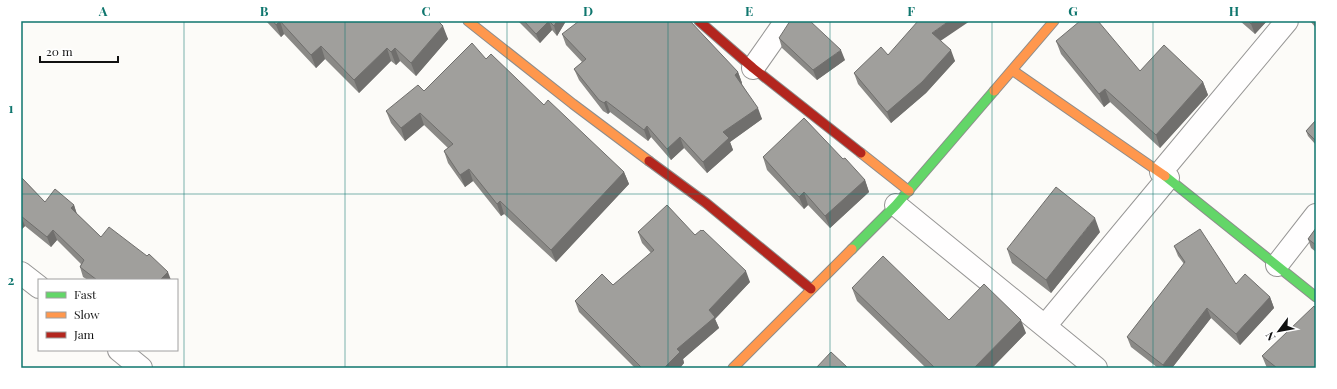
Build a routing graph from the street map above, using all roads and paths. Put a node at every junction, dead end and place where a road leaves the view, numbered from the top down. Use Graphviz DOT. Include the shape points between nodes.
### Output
graph roads {
  1 [pos="468,21"];
  2 [pos="699,21"];
  3 [pos="786,21"];
  4 [pos="1054,21"];
  5 [pos="1287,21"];
  6 [pos="753,68"];
  7 [pos="1012,70"];
  8 [pos="1165,175"];
  9 [pos="902,198"];
  10 [pos="1316,215"];
  11 [pos="1277,264"];
  12 [pos="21,273"];
  13 [pos="38,286"];
  14 [pos="811,289"];
  15 [pos="1316,297"];
  16 [pos="1045,326"];
  17 [pos="120,351"];
  18 [pos="141,368"];
  19 [pos="733,368"];
  20 [pos="1096,368"];
  1 -- 14 [label="street" via="573,104 706,203"];
  2 -- 6 [label="street"];
  3 -- 6 [label="street"];
  4 -- 7 [label="street"];
  5 -- 8 [label="street"];
  6 -- 9 [label="street"];
  7 -- 8 [label="street"];
  7 -- 9 [label="street"];
  8 -- 11 [label="street"];
  8 -- 16 [label="street"];
  9 -- 14 [label="street"];
  9 -- 16 [label="street"];
  10 -- 11 [label="street"];
  11 -- 15 [label="street"];
  12 -- 13 [label="street"];
  14 -- 19 [label="street"];
  16 -- 20 [label="street"];
  17 -- 18 [label="street"];
}
